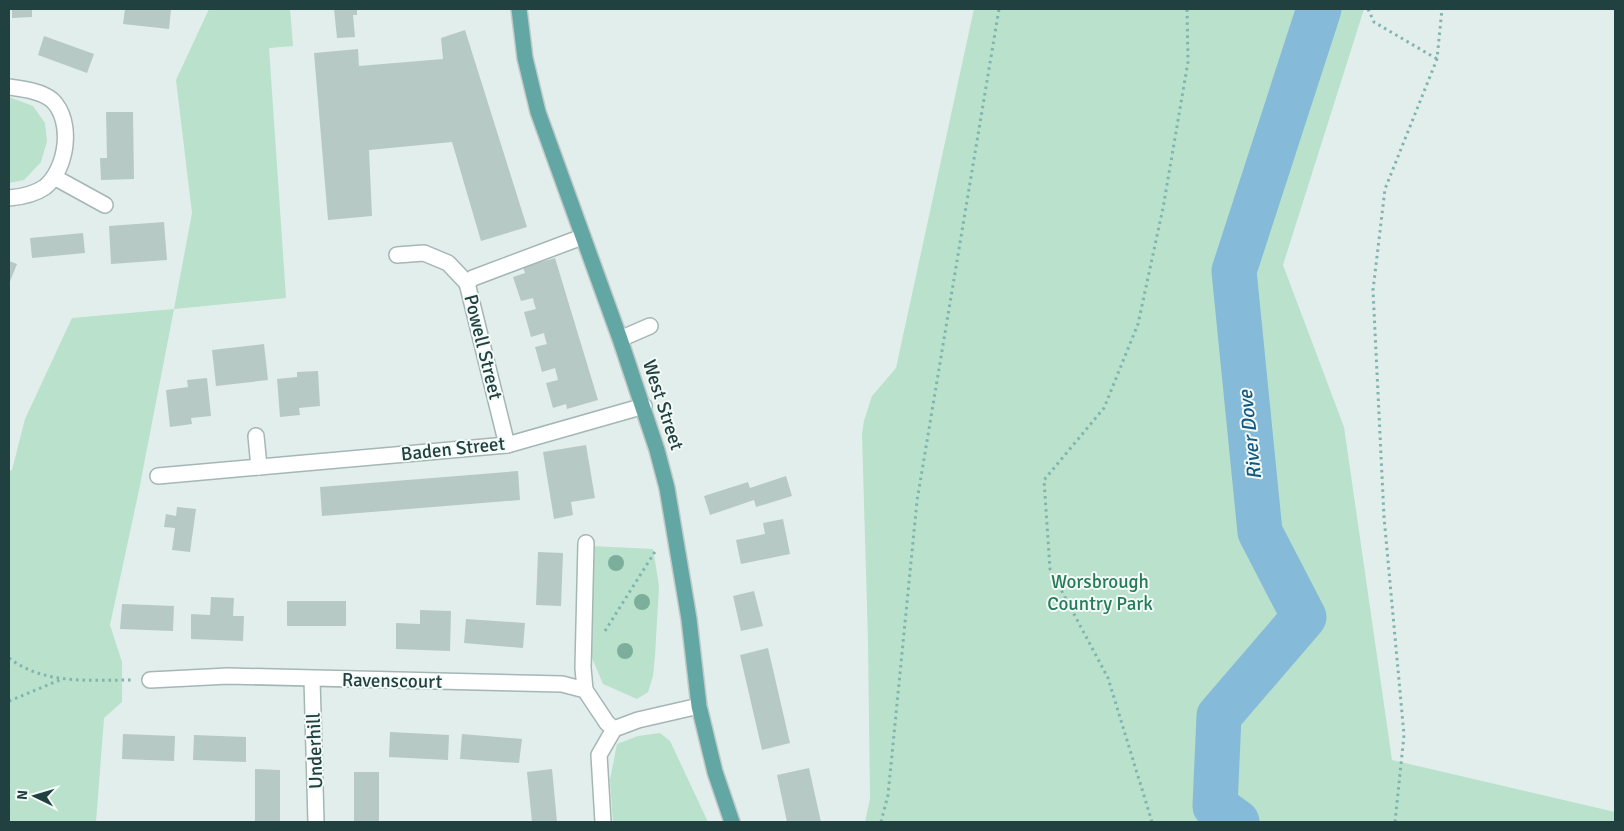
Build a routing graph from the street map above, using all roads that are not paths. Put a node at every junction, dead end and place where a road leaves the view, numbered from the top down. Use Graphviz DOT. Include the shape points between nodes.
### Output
graph roads {
  1 [pos="519,9"];
  2 [pos="9,87"];
  3 [pos="54,178"];
  4 [pos="9,198"];
  5 [pos="105,205"];
  6 [pos="582,237"];
  7 [pos="397,255"];
  8 [pos="467,283"];
  9 [pos="650,326"];
  10 [pos="620,339"];
  11 [pos="644,406"];
  12 [pos="256,436"];
  13 [pos="507,445"];
  14 [pos="259,467"];
  15 [pos="158,476"];
  16 [pos="586,543"];
  17 [pos="312,679"];
  18 [pos="150,680"];
  19 [pos="585,690"];
  20 [pos="700,706"];
  21 [pos="614,729"];
  22 [pos="316,822"];
  23 [pos="603,822"];
  24 [pos="732,822"];
  1 -- 6 [label="main road, West Street" via="525,58 538,112"];
  2 -- 3 [label="street" via="34,91 51,100 60,111 65,130 63,157"];
  3 -- 4 [label="street" via="44,188"];
  3 -- 5 [label="street"];
  6 -- 8 [label="street, Powell Street"];
  6 -- 10 [label="main road, West Street"];
  7 -- 8 [label="street" via="424,253 448,263"];
  8 -- 13 [label="street, Powell Street"];
  9 -- 10 [label="street"];
  10 -- 11 [label="main road, West Street"];
  11 -- 13 [label="street, Baden Street"];
  11 -- 20 [label="main road, West Street" via="667,488"];
  12 -- 14 [label="street"];
  13 -- 14 [label="street, Baden Street"];
  14 -- 15 [label="street, Baden Street"];
  16 -- 19 [label="street"];
  17 -- 18 [label="street, Ravenscourt" via="228,676"];
  17 -- 19 [label="street, Ravenscourt" via="562,684"];
  17 -- 22 [label="street, Underhill"];
  19 -- 21 [label="street"];
  20 -- 21 [label="street" via="660,714"];
  20 -- 24 [label="main road, West Street" via="715,772"];
  21 -- 23 [label="street" via="599,755"];
}
